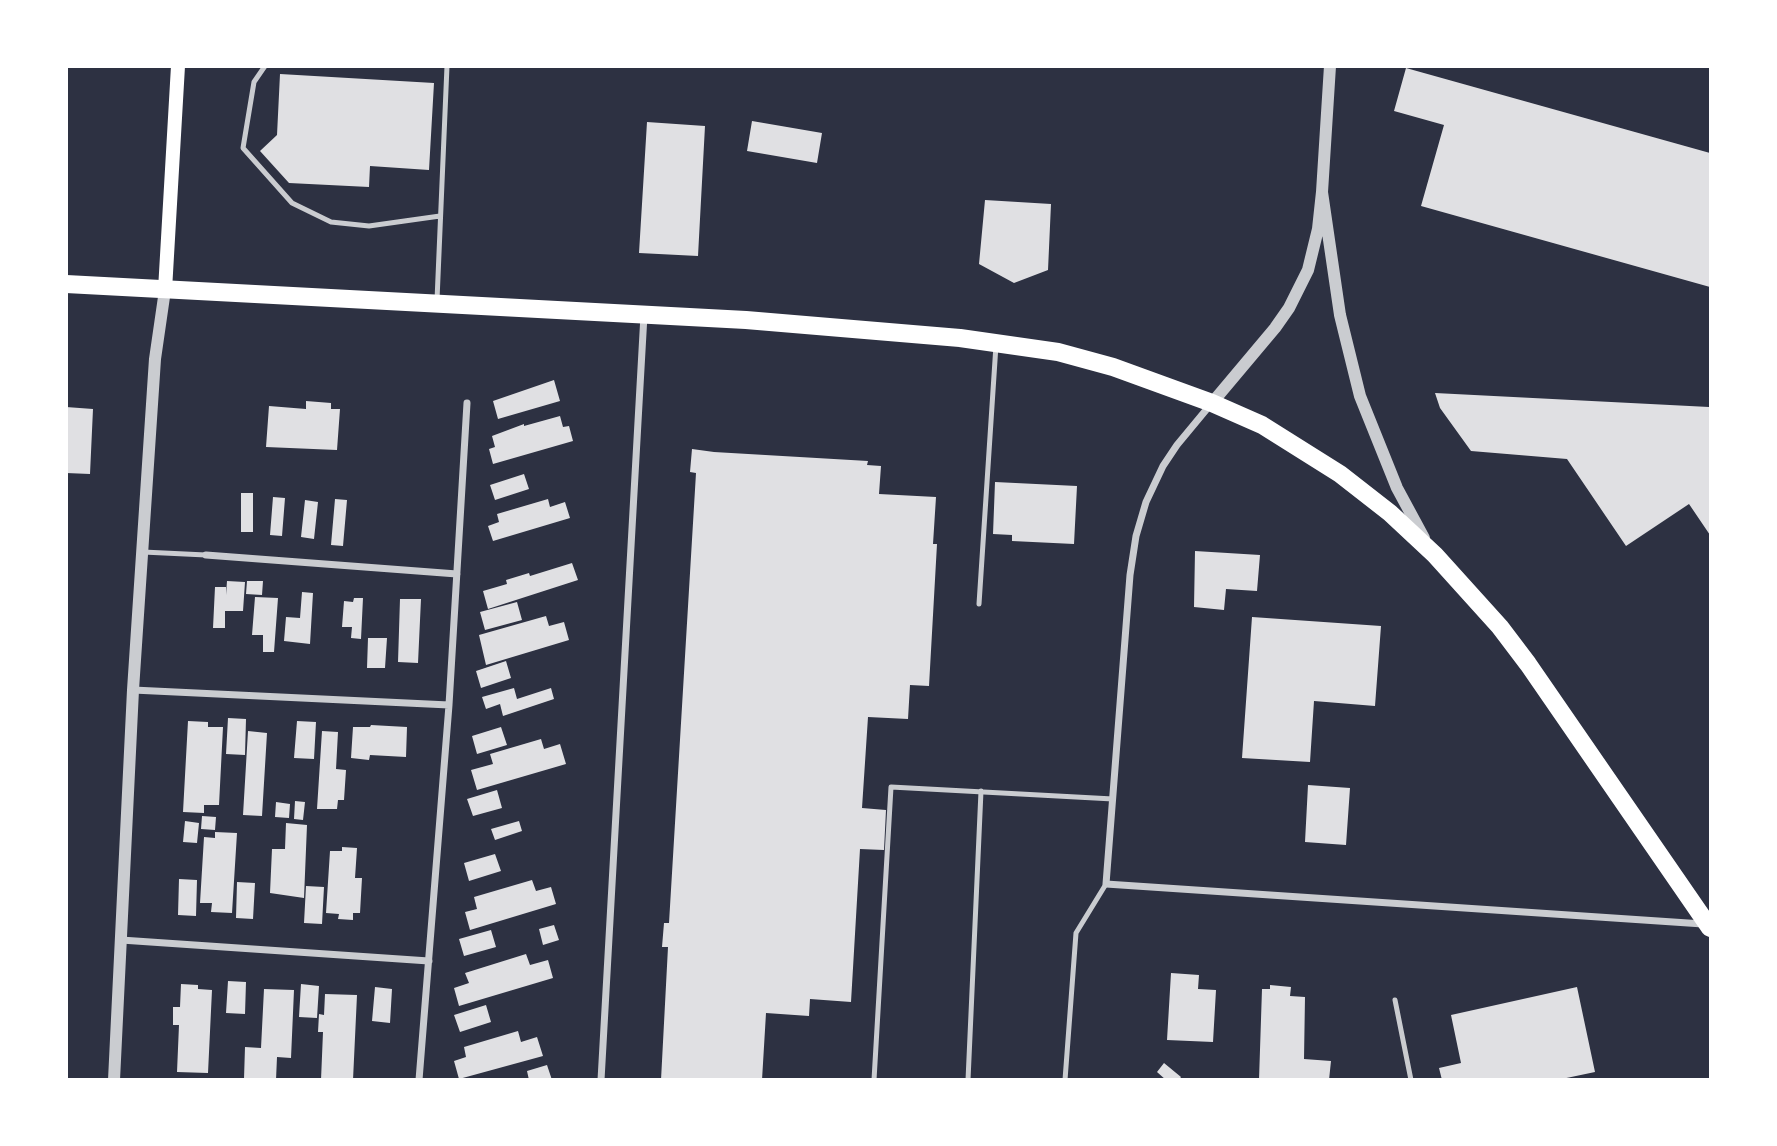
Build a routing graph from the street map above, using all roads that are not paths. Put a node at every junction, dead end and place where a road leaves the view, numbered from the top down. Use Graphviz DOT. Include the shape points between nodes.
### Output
graph roads {
  1 [pos="178,66"];
  2 [pos="265,66"];
  3 [pos="447,66"];
  4 [pos="1330,66"];
  5 [pos="1322,192"];
  6 [pos="440,216"];
  7 [pos="66,284"];
  8 [pos="165,290"];
  9 [pos="436,303"];
  10 [pos="644,314"];
  11 [pos="996,342"];
  12 [pos="1212,403"];
  13 [pos="467,404"];
  14 [pos="143,552"];
  15 [pos="206,555"];
  16 [pos="1435,555"];
  17 [pos="457,574"];
  18 [pos="979,604"];
  19 [pos="134,690"];
  20 [pos="449,705"];
  21 [pos="981,791"];
  22 [pos="1113,799"];
  23 [pos="1106,884"];
  24 [pos="1709,926"];
  25 [pos="121,940"];
  26 [pos="429,961"];
  27 [pos="1395,1000"];
  28 [pos="114,1080"];
  29 [pos="419,1080"];
  30 [pos="601,1080"];
  31 [pos="874,1080"];
  32 [pos="968,1080"];
  33 [pos="1065,1080"];
  34 [pos="1410,1080"];
  1 -- 8 [label="main road"];
  2 -- 6 [label="lane" via="254,82 243,148 292,204 331,222 369,226"];
  3 -- 6 [label="lane"];
  4 -- 5 [label="street"];
  5 -- 12 [label="street" via="1314,249 1299,289 1275,328"];
  5 -- 16 [label="street" via="1340,315 1360,397 1397,488"];
  6 -- 9 [label="lane"];
  7 -- 8 [label="main road"];
  8 -- 9 [label="main road"];
  8 -- 14 [label="street" via="155,359"];
  9 -- 10 [label="main road"];
  10 -- 11 [label="main road"];
  10 -- 30 [label="street"];
  11 -- 12 [label="main road" via="1113,367"];
  11 -- 18 [label="lane"];
  12 -- 16 [label="main road" via="1262,425 1323,463 1390,513"];
  12 -- 22 [label="street" via="1163,466 1136,536"];
  13 -- 17 [label="street"];
  14 -- 15 [label="lane"];
  14 -- 19 [label="street"];
  15 -- 17 [label="street"];
  16 -- 24 [label="main road" via="1528,664"];
  17 -- 20 [label="street"];
  19 -- 20 [label="street"];
  19 -- 25 [label="street"];
  20 -- 26 [label="street"];
  21 -- 22 [label="lane"];
  21 -- 31 [label="lane" via="891,787"];
  21 -- 32 [label="lane"];
  22 -- 23 [label="street"];
  23 -- 24 [label="street"];
  23 -- 33 [label="lane" via="1076,933"];
  25 -- 26 [label="street"];
  25 -- 28 [label="street"];
  26 -- 29 [label="street"];
  27 -- 34 [label="lane"];
}
